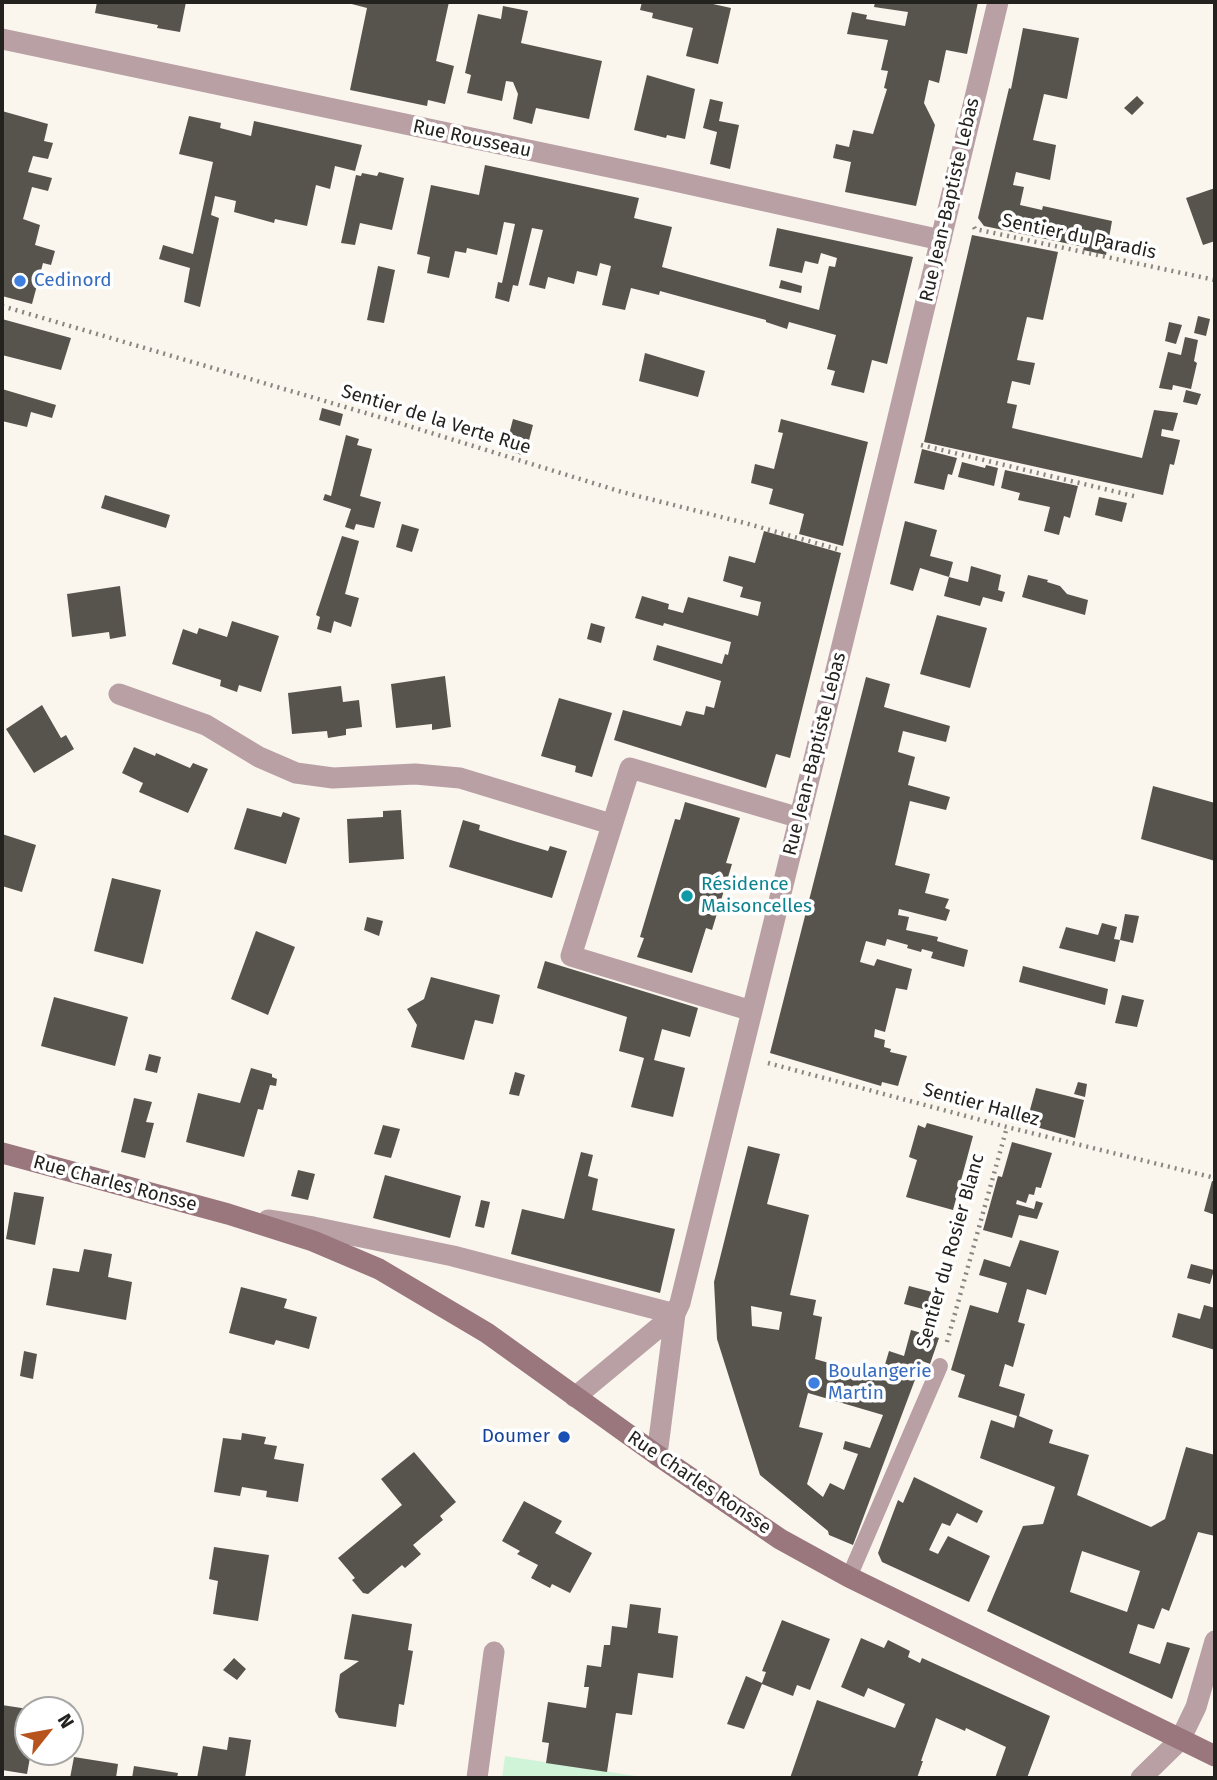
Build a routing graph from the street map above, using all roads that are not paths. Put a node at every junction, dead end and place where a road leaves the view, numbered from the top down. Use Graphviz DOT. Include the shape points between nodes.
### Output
graph roads {
  1 [pos="998,2"];
  2 [pos="2,39"];
  3 [pos="941,240"];
  4 [pos="119,694"];
  5 [pos="800,818"];
  6 [pos="611,824"];
  7 [pos="752,1011"];
  8 [pos="2,1153"];
  9 [pos="228,1214"];
  10 [pos="675,1314"];
  11 [pos="940,1366"];
  12 [pos="575,1397"];
  13 [pos="657,1455"];
  14 [pos="849,1577"];
  15 [pos="1215,1641"];
  16 [pos="494,1652"];
  17 [pos="1180,1740"];
  18 [pos="1215,1756"];
  19 [pos="477,1778"];
  20 [pos="1141,1778"];
  1 -- 3 [label="street, Rue Jean-Baptiste Lebas"];
  2 -- 3 [label="street, Rue Rousseau"];
  3 -- 5 [label="street, Rue Jean-Baptiste Lebas"];
  4 -- 6 [label="street" via="206,725 296,773 333,779 401,774 460,778"];
  5 -- 6 [label="street" via="630,768"];
  5 -- 7 [label="street, Rue Jean-Baptiste Lebas"];
  6 -- 7 [label="street" via="571,956"];
  7 -- 10 [label="street, Rue Jean-Baptiste Lebas"];
  8 -- 9 [label="main road, Rue Charles Ronsse"];
  9 -- 10 [label="street, Rue Charles Ronsse" via="453,1256"];
  9 -- 12 [label="main road, Rue Charles Ronsse" via="313,1241 379,1269 487,1333"];
  10 -- 12 [label="street"];
  10 -- 13 [label="street, Rue Jean-Baptiste Lebas"];
  11 -- 14 [label="lane, Sentier du Rosier Blanc"];
  12 -- 13 [label="main road, Rue Charles Ronsse"];
  13 -- 14 [label="main road, Rue Charles Ronsse" via="780,1539"];
  14 -- 17 [label="main road, Rue Charles Ronsse"];
  15 -- 17 [label="street" via="1196,1707"];
  16 -- 19 [label="street"];
  17 -- 18 [label="main road, Rue Charles Ronsse"];
  17 -- 20 [label="street"];
}
